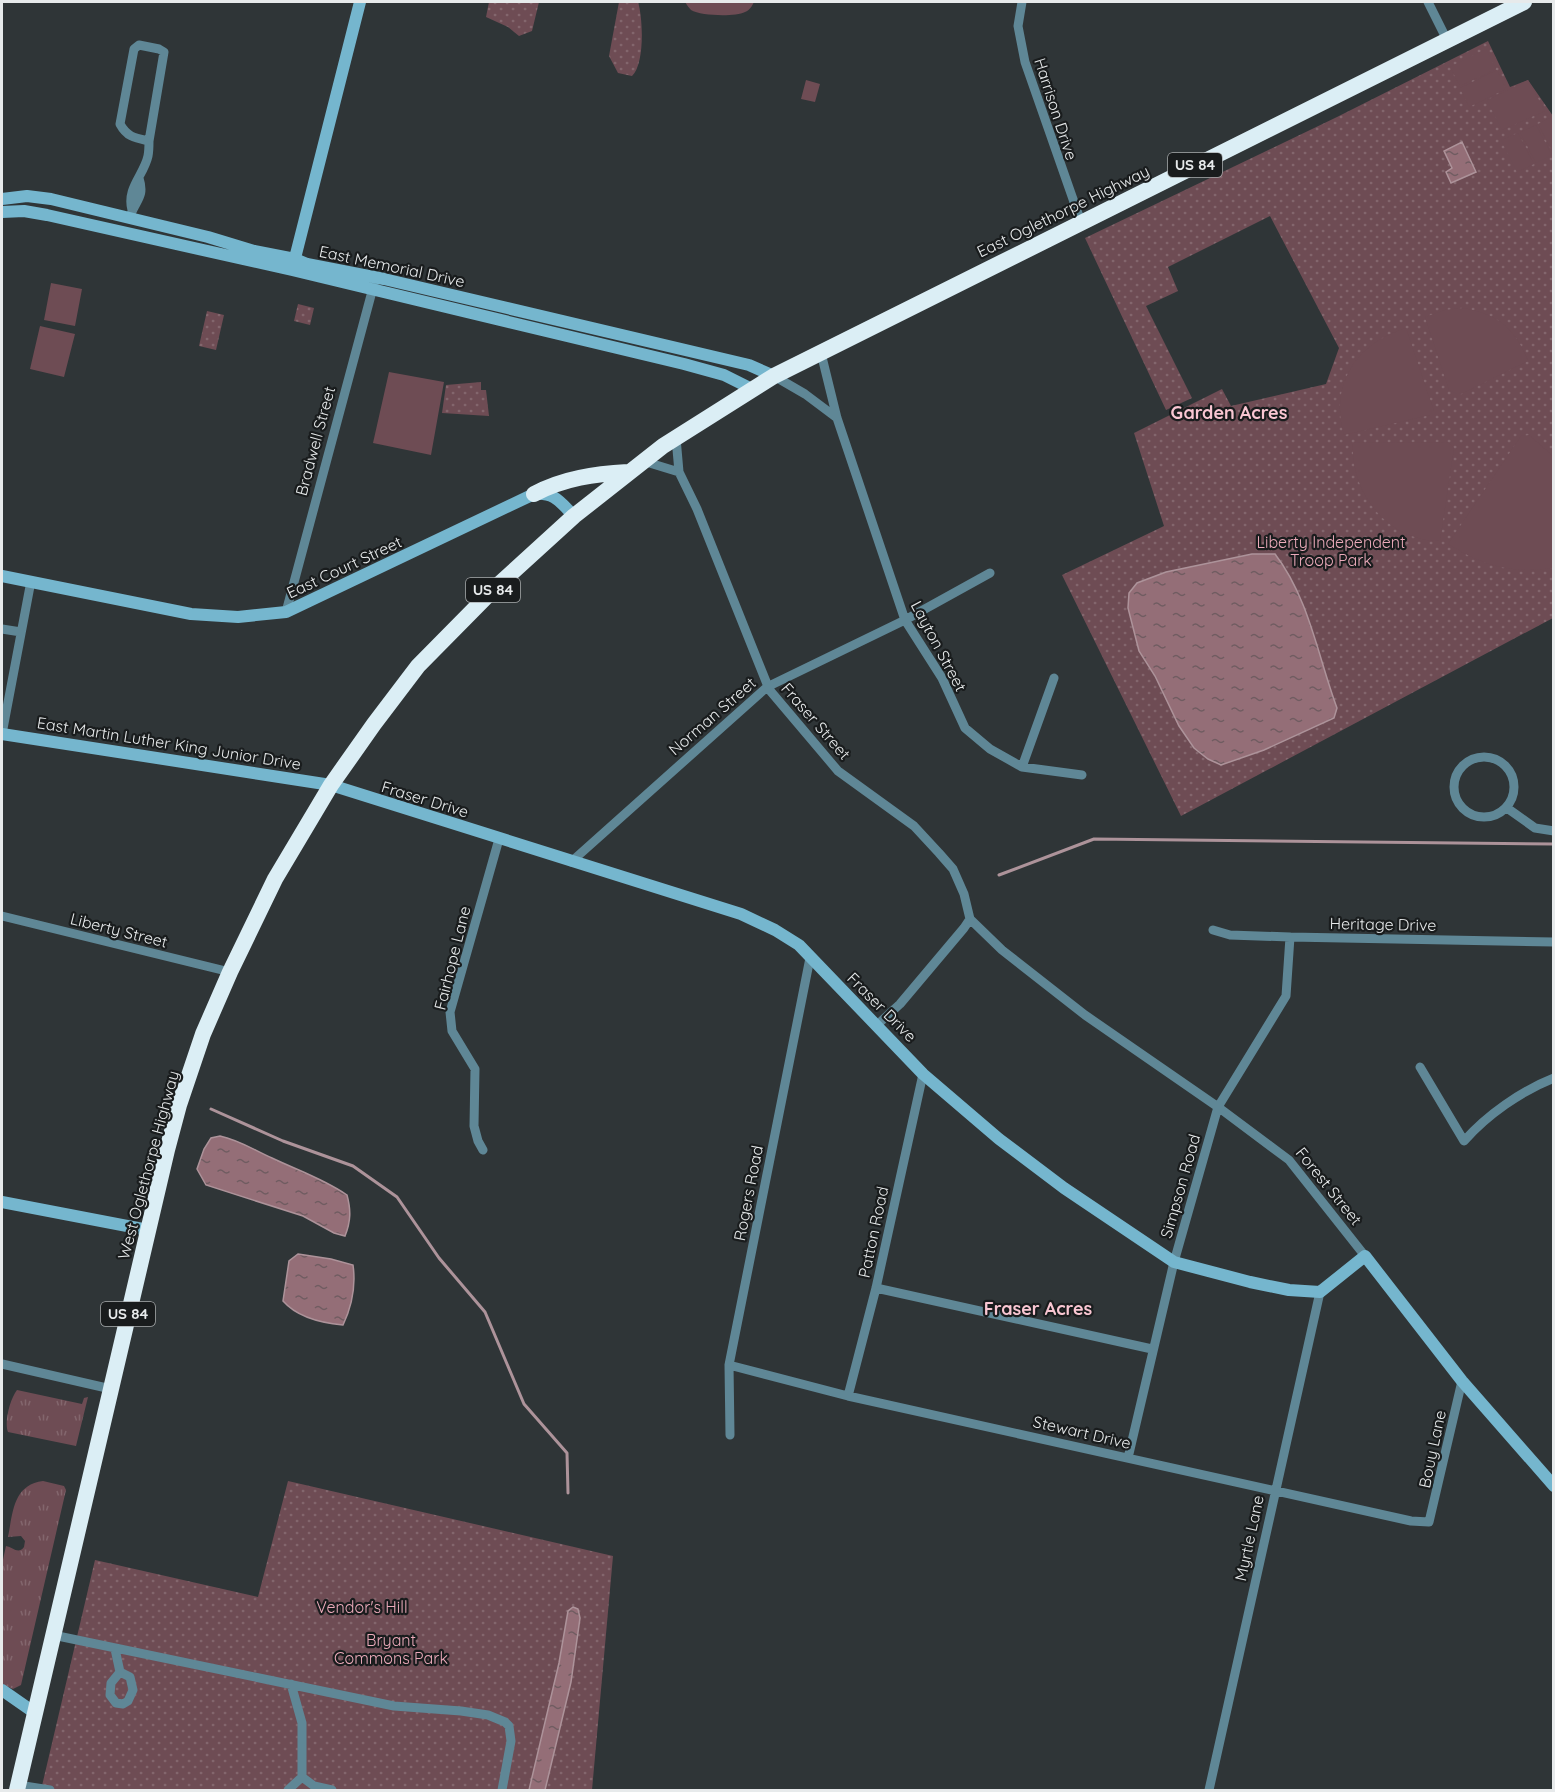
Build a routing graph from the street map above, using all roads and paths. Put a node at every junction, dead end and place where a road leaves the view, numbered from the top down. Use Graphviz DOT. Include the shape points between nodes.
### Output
graph roads {
  1 [pos="360,2"];
  2 [pos="1022,2"];
  3 [pos="1428,2"];
  4 [pos="1524,2"];
  5 [pos="1447,40"];
  6 [pos="149,141"];
  7 [pos="2,199"];
  8 [pos="2,212"];
  9 [pos="131,213"];
  10 [pos="1081,222"];
  11 [pos="293,265"];
  12 [pos="375,284"];
  13 [pos="821,353"];
  14 [pos="774,376"];
  15 [pos="752,389"];
  16 [pos="837,418"];
  17 [pos="676,438"];
  18 [pos="643,461"];
  19 [pos="628,472"];
  20 [pos="679,472"];
  21 [pos="534,494"];
  22 [pos="574,516"];
  23 [pos="990,573"];
  24 [pos="2,576"];
  25 [pos="31,581"];
  26 [pos="286,612"];
  27 [pos="905,620"];
  28 [pos="2,629"];
  29 [pos="21,632"];
  30 [pos="1054,678"];
  31 [pos="767,687"];
  32 [pos="2,734"];
  33 [pos="1022,767"];
  34 [pos="1082,775"];
  35 [pos="331,786"];
  36 [pos="1506,808"];
  37 [pos="1554,831"];
  38 [pos="499,839"];
  39 [pos="571,862"];
  40 [pos="2,916"];
  41 [pos="970,919"];
  42 [pos="1213,930"];
  43 [pos="1290,938"];
  44 [pos="1554,942"];
  45 [pos="810,958"];
  46 [pos="230,972"];
  47 [pos="877,1025"];
  48 [pos="1420,1067"];
  49 [pos="923,1074"];
  50 [pos="1554,1078"];
  51 [pos="1218,1107"];
  52 [pos="483,1150"];
  53 [pos="2,1202"];
  54 [pos="148,1230"];
  55 [pos="1365,1256"];
  56 [pos="1174,1262"];
  57 [pos="876,1288"];
  58 [pos="1320,1292"];
  59 [pos="1152,1350"];
  60 [pos="2,1364"];
  61 [pos="729,1365"];
  62 [pos="1462,1381"];
  63 [pos="111,1389"];
  64 [pos="848,1396"];
  65 [pos="730,1435"];
  66 [pos="1128,1458"];
  67 [pos="1554,1486"];
  68 [pos="1275,1491"];
  69 [pos="1429,1522"];
  70 [pos="53,1635"];
  71 [pos="115,1649"];
  72 [pos="120,1672"];
  73 [pos="291,1684"];
  74 [pos="2,1690"];
  75 [pos="35,1713"];
  76 [pos="302,1778"];
  77 [pos="18,1788"];
  78 [pos="50,1791"];
  79 [pos="288,1791"];
  80 [pos="332,1791"];
  81 [pos="502,1791"];
  82 [pos="1209,1791"];
  1 -- 11 [label="street"];
  2 -- 10 [label="street, Harrison Drive" via="1018,26 1024,62"];
  3 -- 5 [label="street"];
  4 -- 5 [label="highway, East Oglethorpe Highway / US 84"];
  5 -- 10 [label="highway, East Oglethorpe Highway / US 84"];
  6 -- 6 [label="street" via="133,138 120,124 134,49 139,45 164,52"];
  6 -- 9 [label="street" via="139,178 142,188"];
  7 -- 9 [label="street, East Memorial Drive" via="27,196"];
  8 -- 11 [label="street, East Memorial Drive" via="46,214"];
  9 -- 11 [label="street, East Memorial Drive"];
  10 -- 13 [label="highway, East Oglethorpe Highway / US 84"];
  11 -- 12 [label="street, East Memorial Drive"];
  12 -- 14 [label="street, East Memorial Drive" via="749,365"];
  12 -- 15 [label="street, East Memorial Drive" via="724,375"];
  12 -- 26 [label="street, Bradwell Street"];
  13 -- 14 [label="highway, East Oglethorpe Highway / US 84"];
  13 -- 16 [label="street, Layton Street"];
  14 -- 15 [label="highway, East Oglethorpe Highway / US 84"];
  14 -- 16 [label="street"];
  15 -- 17 [label="highway, East Oglethorpe Highway / US 84"];
  16 -- 27 [label="street, Layton Street"];
  17 -- 18 [label="highway, East Oglethorpe Highway / US 84"];
  17 -- 20 [label="street, Fraser Street"];
  18 -- 19 [label="highway, East Oglethorpe Highway / US 84"];
  18 -- 20 [label="street"];
  19 -- 21 [label="highway" via="579,477"];
  19 -- 22 [label="highway, West Oglethorpe Highway / US 84"];
  20 -- 31 [label="street, Fraser Street"];
  21 -- 22 [label="street" via="554,496"];
  21 -- 26 [label="street, East Court Street"];
  22 -- 35 [label="highway, West Oglethorpe Highway / US 84" via="418,666"];
  23 -- 27 [label="street, Norman Street"];
  24 -- 25 [label="street, East Court Street"];
  25 -- 26 [label="street, East Court Street" via="191,614 238,617"];
  25 -- 29 [label="street"];
  27 -- 31 [label="street, Norman Street"];
  27 -- 33 [label="street, Layton Street" via="942,678 965,728 990,749"];
  28 -- 29 [label="street"];
  29 -- 32 [label="street"];
  30 -- 33 [label="street"];
  31 -- 39 [label="street, Norman Street"];
  31 -- 41 [label="street, Fraser Street" via="838,771 914,826 953,869"];
  32 -- 35 [label="street, East Martin Luther King Junior Drive"];
  33 -- 34 [label="street, Layton Street"];
  35 -- 38 [label="street, Fraser Drive"];
  35 -- 46 [label="highway, West Oglethorpe Highway / US 84" via="275,879"];
  36 -- 36 [label="street" via="1515,790 1507,767 1484,757 1461,769 1454,788 1461,806 1481,817"];
  36 -- 37 [label="street" via="1535,828"];
  38 -- 39 [label="street, Fraser Drive"];
  38 -- 52 [label="street, Fairhope Lane" via="450,1012 453,1030 475,1069 474,1126"];
  39 -- 45 [label="street, Fraser Drive" via="741,914 799,945"];
  40 -- 46 [label="street, Liberty Street"];
  41 -- 47 [label="street" via="900,1004"];
  41 -- 51 [label="street, Forest Street" via="1002,950 1085,1015"];
  42 -- 43 [label="street, Heritage Drive" via="1230,935"];
  43 -- 44 [label="street, Heritage Drive"];
  43 -- 51 [label="street, Simpson Road" via="1286,996"];
  45 -- 47 [label="street, Fraser Drive"];
  45 -- 61 [label="street, Rogers Road"];
  46 -- 54 [label="highway, West Oglethorpe Highway / US 84" via="203,1034 179,1105"];
  47 -- 49 [label="street, Fraser Drive"];
  48 -- 50 [label="street" via="1464,1141 1535,1085"];
  49 -- 56 [label="street, Fraser Drive" via="1036,1167"];
  49 -- 57 [label="street, Patton Road"];
  51 -- 55 [label="street, Forest Street" via="1289,1160"];
  51 -- 56 [label="street, Simpson Road"];
  53 -- 54 [label="street"];
  54 -- 63 [label="highway, West Oglethorpe Highway / US 84"];
  55 -- 58 [label="street"];
  55 -- 62 [label="street, Forest Street"];
  56 -- 58 [label="street, Fraser Drive" via="1289,1290"];
  56 -- 59 [label="street, Simpson Road"];
  57 -- 59 [label="street"];
  57 -- 64 [label="street, Patton Road"];
  58 -- 68 [label="street, Myrtle Lane"];
  59 -- 66 [label="street, Simpson Road"];
  60 -- 63 [label="street"];
  61 -- 64 [label="street, Stewart Drive"];
  61 -- 65 [label="street, Rogers Road"];
  62 -- 67 [label="street, Forest Street"];
  62 -- 69 [label="street, Bouy Lane"];
  63 -- 70 [label="highway, West Oglethorpe Highway / US 84"];
  64 -- 66 [label="street, Stewart Drive"];
  66 -- 68 [label="street, Stewart Drive"];
  68 -- 69 [label="street, Stewart Drive"];
  68 -- 82 [label="street, Myrtle Lane"];
  70 -- 71 [label="street"];
  70 -- 75 [label="highway, West Oglethorpe Highway / US 84"];
  71 -- 72 [label="street"];
  71 -- 73 [label="street"];
  73 -- 76 [label="street" via="302,1723"];
  73 -- 81 [label="street" via="394,1706 488,1715 505,1722 511,1741"];
  74 -- 75 [label="street"];
  75 -- 77 [label="highway, West Oglethorpe Highway / US 84"];
  76 -- 79 [label="street"];
  76 -- 80 [label="street"];
  77 -- 78 [label="street"];
}
